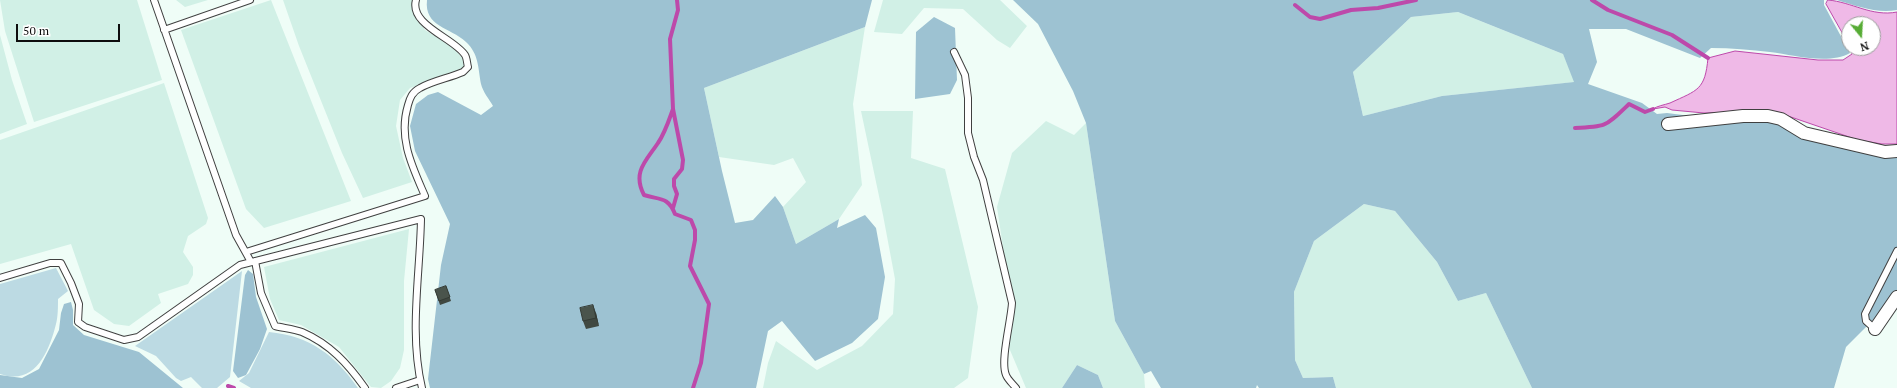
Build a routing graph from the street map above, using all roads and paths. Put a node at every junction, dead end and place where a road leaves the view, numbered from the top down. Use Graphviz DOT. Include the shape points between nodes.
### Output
graph roads {
  1 [pos="154,0"];
  2 [pos="250,0"];
  3 [pos="416,0"];
  4 [pos="164,30"];
  5 [pos="954,52"];
  6 [pos="1668,124"];
  7 [pos="1897,151"];
  8 [pos="1897,251"];
  9 [pos="246,252"];
  10 [pos="253,261"];
  11 [pos="0,278"];
  12 [pos="1897,297"];
  13 [pos="1875,329"];
  14 [pos="420,380"];
  15 [pos="364,388"];
  16 [pos="396,388"];
  17 [pos="422,388"];
  18 [pos="1016,388"];
  1 -- 4 [label="lane"];
  2 -- 4 [label="lane"];
  3 -- 9 [label="lane" via="417,14 460,50 468,67 463,72 419,89 410,96 405,114 404,134 408,157 425,196"];
  4 -- 9 [label="lane" via="236,236"];
  5 -- 18 [label="lane" via="965,75 968,133 983,180 1012,303 1011,324 1004,358 1006,375"];
  6 -- 7 [label="street" via="1768,116 1781,119 1804,133 1885,152"];
  8 -- 13 [label="lane" via="1865,314 1866,321"];
  9 -- 10 [label="lane"];
  10 -- 11 [label="lane" via="240,265 138,337 124,340 85,327 78,322 79,304 61,263 50,263"];
  10 -- 14 [label="lane" via="421,219 416,294"];
  10 -- 15 [label="lane" via="261,293 274,326 302,332 328,347 348,365"];
  12 -- 13 [label="street"];
  14 -- 16 [label="lane"];
  14 -- 17 [label="lane"];
}
